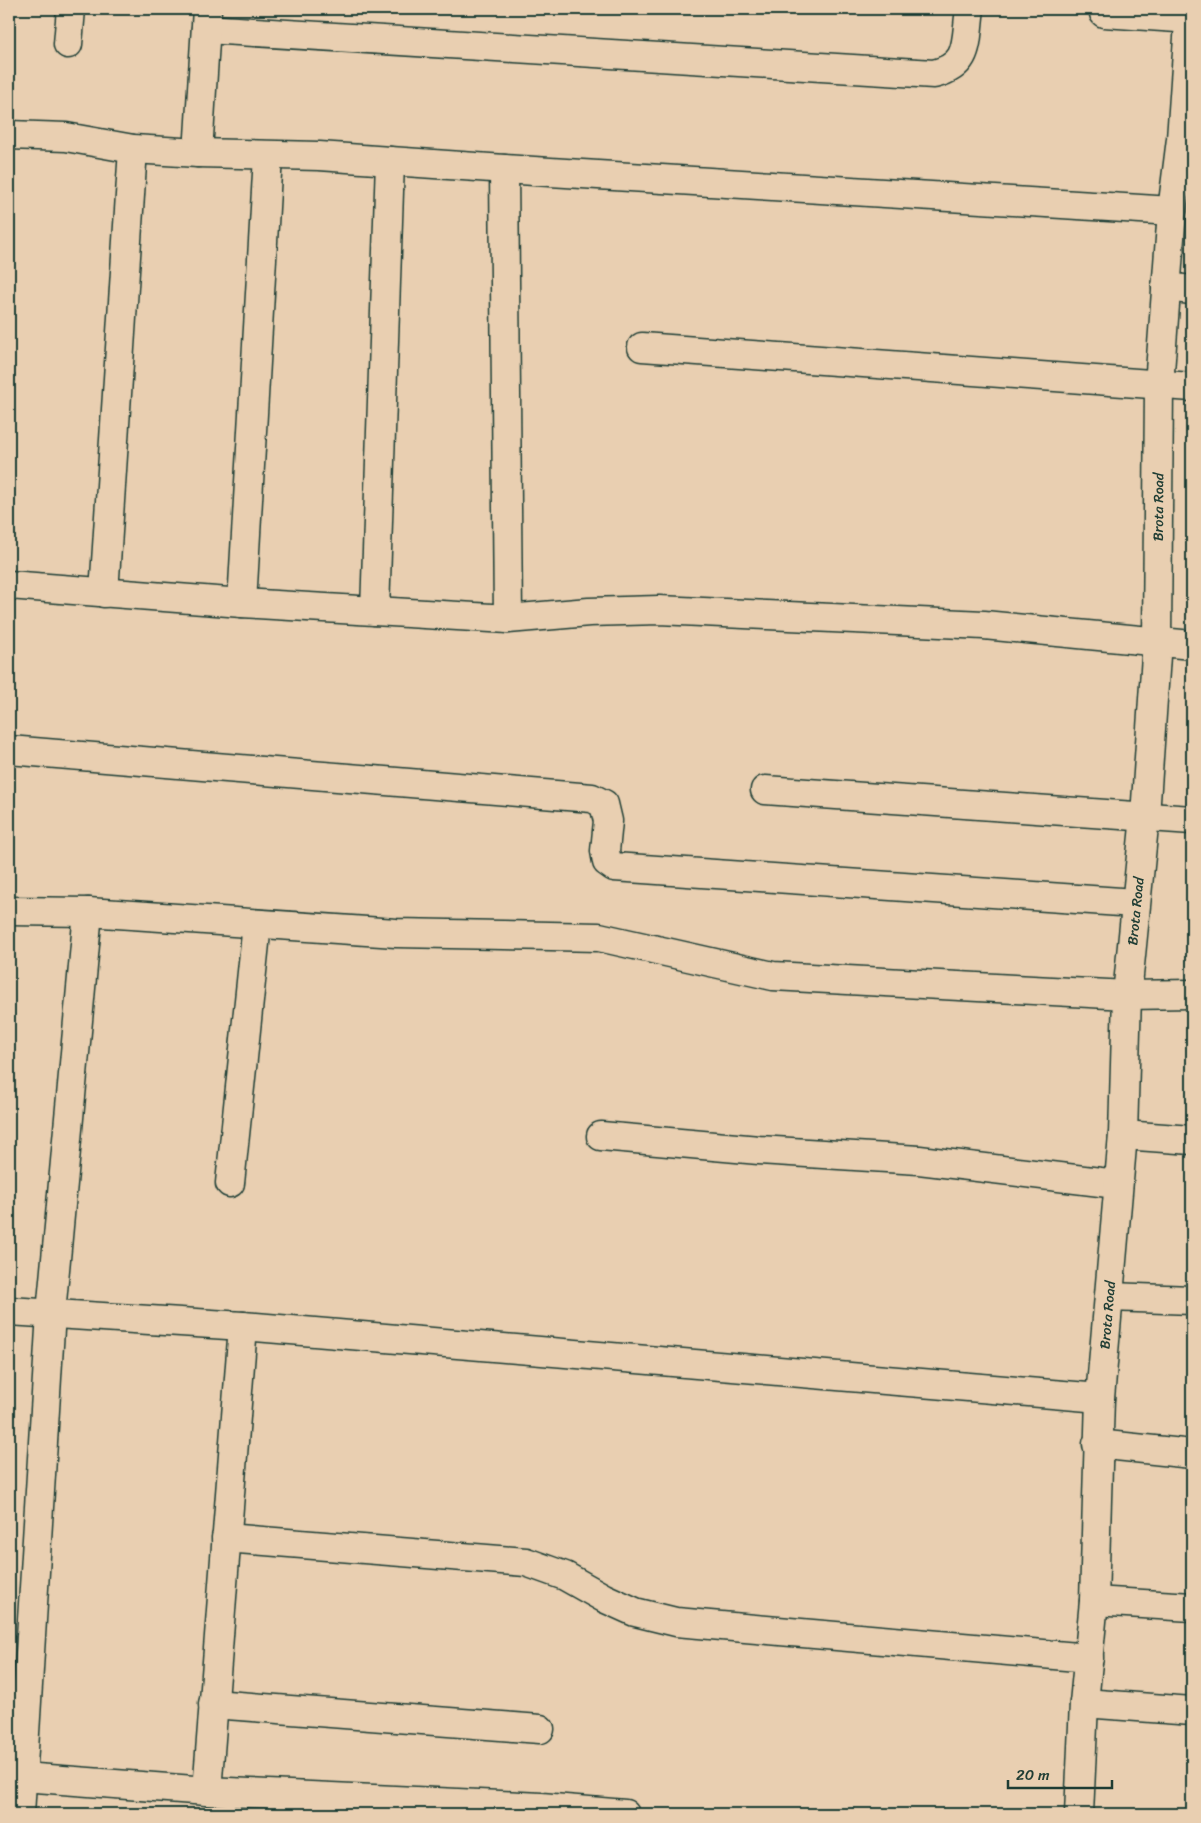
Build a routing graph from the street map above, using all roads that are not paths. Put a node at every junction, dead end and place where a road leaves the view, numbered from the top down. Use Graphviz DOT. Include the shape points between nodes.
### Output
graph roads {
  1 [pos="71,9"];
  2 [pos="970,9"];
  3 [pos="1104,14"];
  4 [pos="1190,15"];
  5 [pos="206,19"];
  6 [pos="68,44"];
  7 [pos="9,135"];
  8 [pos="1187,139"];
  9 [pos="133,149"];
  10 [pos="198,153"];
  11 [pos="268,156"];
  12 [pos="390,161"];
  13 [pos="504,169"];
  14 [pos="1172,211"];
  15 [pos="1179,289"];
  16 [pos="642,347"];
  17 [pos="1159,385"];
  18 [pos="1192,387"];
  19 [pos="9,585"];
  20 [pos="104,593"];
  21 [pos="242,604"];
  22 [pos="375,611"];
  23 [pos="508,619"];
  24 [pos="1157,641"];
  25 [pos="1192,645"];
  26 [pos="9,750"];
  27 [pos="765,790"];
  28 [pos="1145,816"];
  29 [pos="1192,820"];
  30 [pos="1135,902"];
  31 [pos="9,911"];
  32 [pos="88,912"];
  33 [pos="257,924"];
  34 [pos="1192,994"];
  35 [pos="1127,995"];
  36 [pos="1123,1135"];
  37 [pos="601,1136"];
  38 [pos="1192,1140"];
  39 [pos="230,1183"];
  40 [pos="1117,1184"];
  41 [pos="1110,1296"];
  42 [pos="1192,1300"];
  43 [pos="9,1311"];
  44 [pos="51,1314"];
  45 [pos="242,1326"];
  46 [pos="1100,1398"];
  47 [pos="1097,1444"];
  48 [pos="1192,1454"];
  49 [pos="226,1538"];
  50 [pos="1094,1601"];
  51 [pos="1192,1608"];
  52 [pos="1089,1658"];
  53 [pos="1084,1703"];
  54 [pos="213,1704"];
  55 [pos="1192,1711"];
  56 [pos="540,1729"];
  57 [pos="23,1777"];
  58 [pos="207,1791"];
  59 [pos="342,1806"];
  60 [pos="20,1814"];
  61 [pos="625,1814"];
  62 [pos="1080,1814"];
  1 -- 6 [label="street"];
  2 -- 5 [label="street" via="964,50 958,63 950,70 934,74"];
  3 -- 4 [label="street"];
  4 -- 8 [label="street, Brota Road"];
  5 -- 10 [label="street"];
  7 -- 9 [label="street" via="66,137"];
  8 -- 14 [label="street, Brota Road"];
  9 -- 10 [label="street"];
  9 -- 20 [label="street"];
  10 -- 11 [label="street"];
  11 -- 12 [label="street"];
  11 -- 21 [label="street"];
  12 -- 13 [label="street"];
  12 -- 22 [label="street"];
  13 -- 14 [label="street"];
  13 -- 23 [label="street"];
  14 -- 15 [label="street, Brota Road"];
  15 -- 17 [label="street, Brota Road"];
  16 -- 17 [label="street"];
  17 -- 18 [label="street"];
  17 -- 24 [label="street, Brota Road"];
  19 -- 20 [label="street"];
  20 -- 21 [label="street"];
  21 -- 22 [label="street"];
  22 -- 23 [label="street"];
  23 -- 24 [label="street" via="659,610 984,625"];
  24 -- 25 [label="street"];
  24 -- 28 [label="street, Brota Road"];
  26 -- 30 [label="street" via="592,798 604,804 608,821 604,851 607,862 614,867"];
  27 -- 28 [label="street"];
  28 -- 29 [label="street"];
  28 -- 30 [label="street, Brota Road"];
  30 -- 35 [label="street, Brota Road"];
  31 -- 32 [label="street"];
  32 -- 33 [label="street"];
  32 -- 44 [label="street"];
  33 -- 35 [label="street" via="396,933 598,937 773,976"];
  33 -- 39 [label="street"];
  34 -- 35 [label="street"];
  35 -- 36 [label="street, Brota Road"];
  36 -- 38 [label="street"];
  36 -- 40 [label="street, Brota Road"];
  37 -- 40 [label="street" via="919,1160"];
  40 -- 41 [label="street, Brota Road"];
  41 -- 42 [label="street"];
  41 -- 46 [label="street, Brota Road"];
  43 -- 44 [label="street"];
  44 -- 45 [label="street"];
  44 -- 57 [label="street"];
  45 -- 46 [label="street"];
  45 -- 49 [label="street"];
  46 -- 47 [label="street, Brota Road"];
  47 -- 48 [label="street"];
  47 -- 50 [label="street, Brota Road"];
  49 -- 52 [label="street" via="526,1562 566,1576 635,1612 676,1622"];
  49 -- 54 [label="street"];
  50 -- 51 [label="street"];
  50 -- 52 [label="street, Brota Road"];
  52 -- 53 [label="street, Brota Road"];
  53 -- 55 [label="street"];
  53 -- 62 [label="street, Brota Road"];
  54 -- 56 [label="street"];
  54 -- 58 [label="street"];
  57 -- 58 [label="street"];
  57 -- 60 [label="street"];
  58 -- 59 [label="street"];
  59 -- 61 [label="street" via="540,1808"];
}
